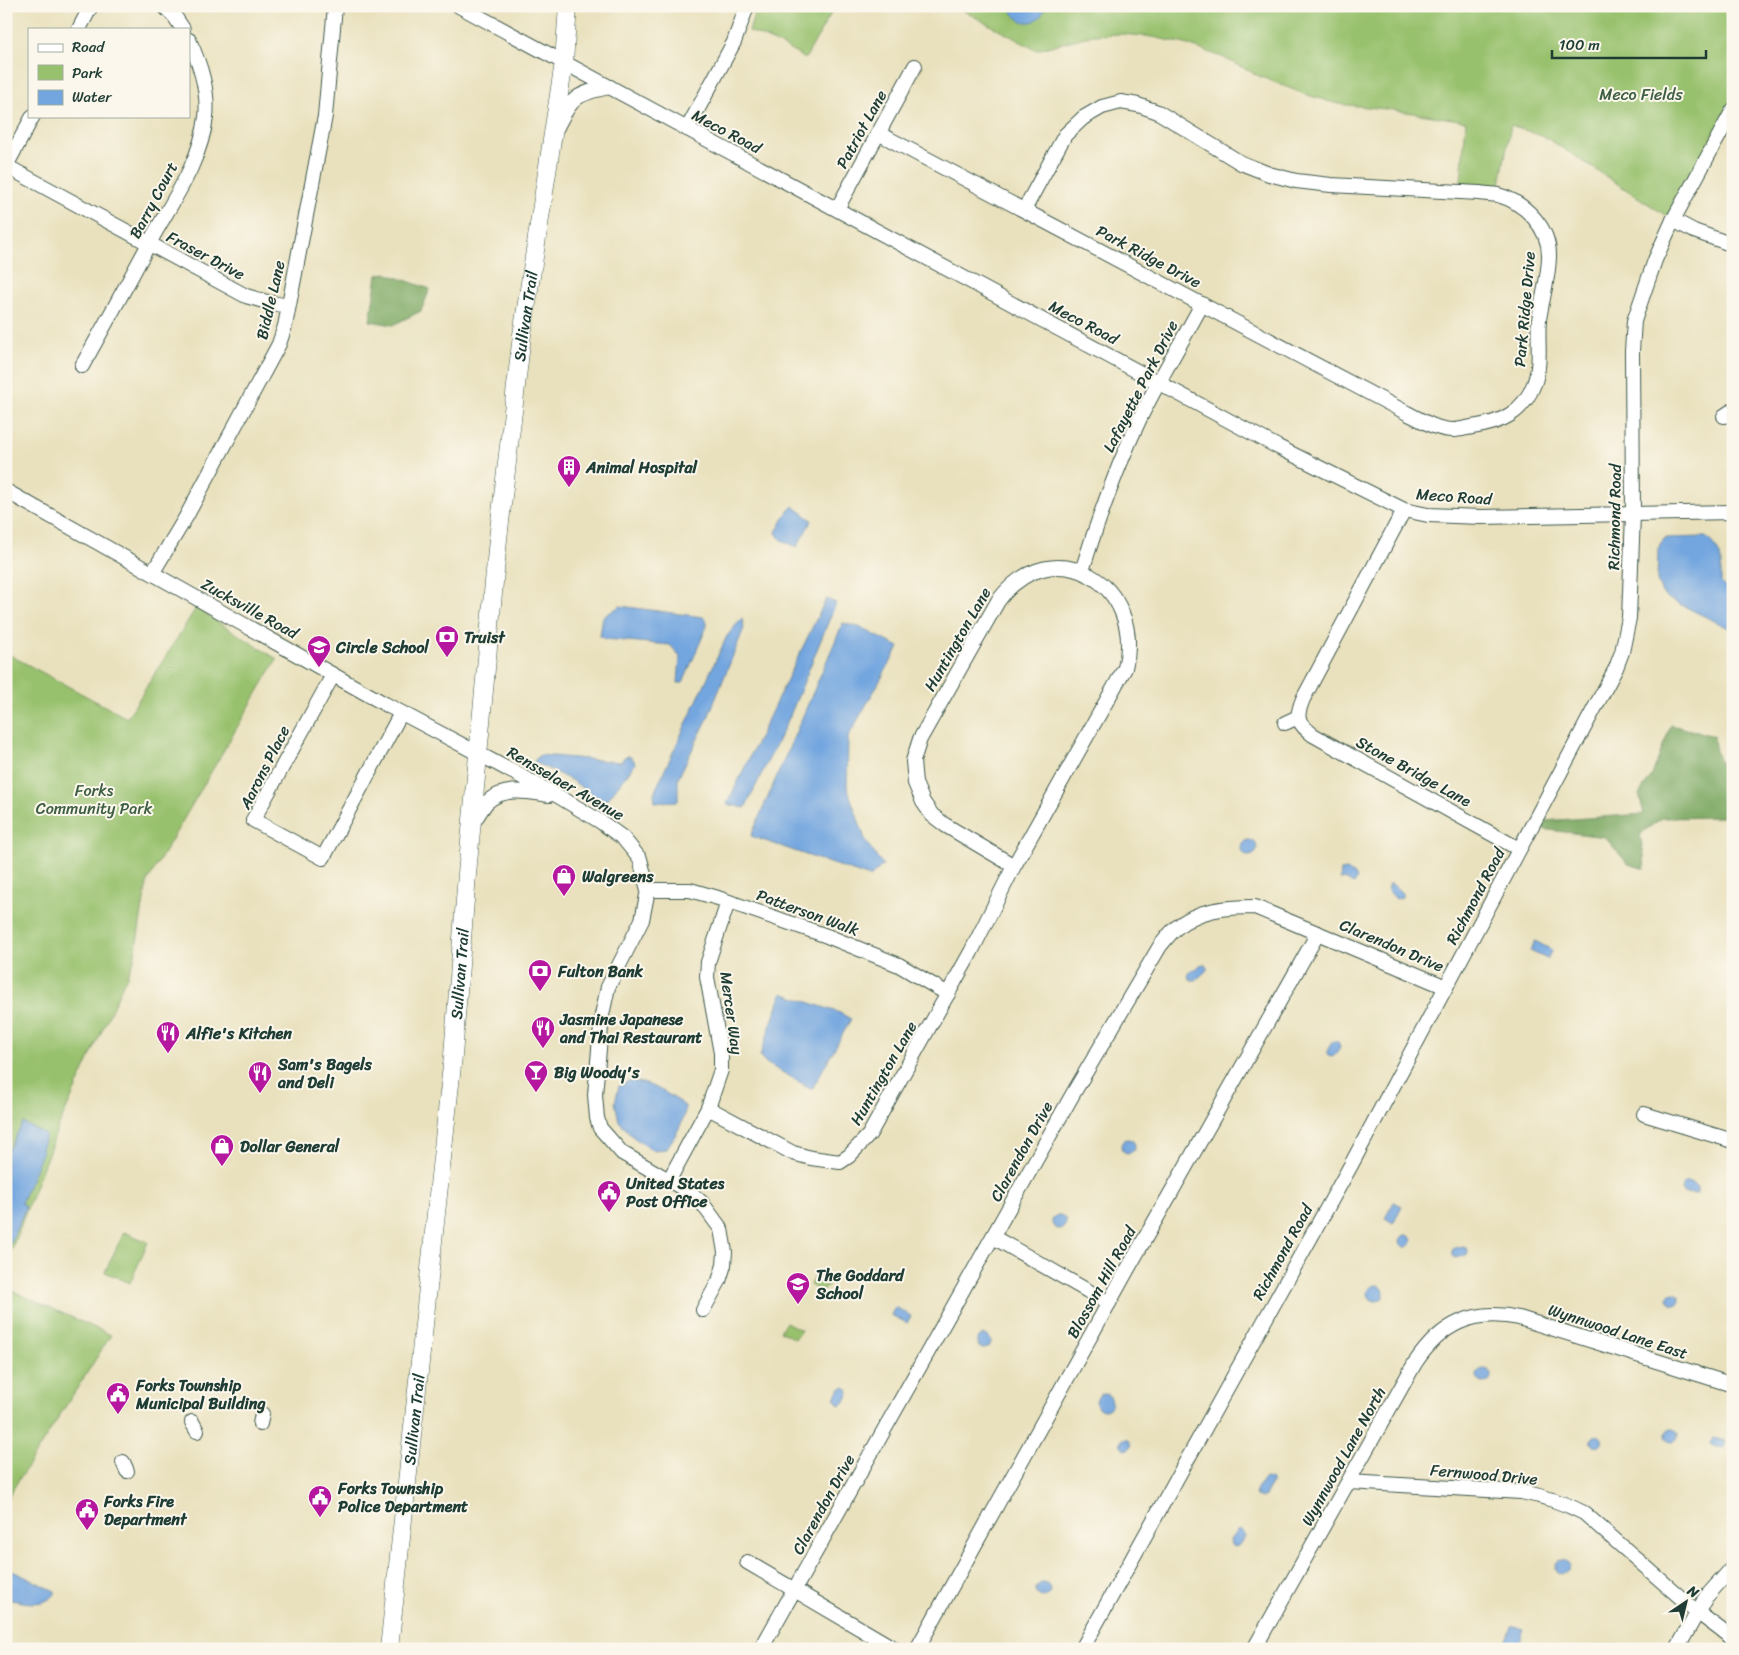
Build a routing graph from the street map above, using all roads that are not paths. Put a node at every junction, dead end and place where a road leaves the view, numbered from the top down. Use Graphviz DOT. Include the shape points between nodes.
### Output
graph roads {
  1 [pos="91,6"];
  2 [pos="164,6"];
  3 [pos="334,6"];
  4 [pos="459,6"];
  5 [pos="568,6"];
  6 [pos="747,6"];
  7 [pos="80,28"];
  8 [pos="182,28"];
  9 [pos="190,42"];
  10 [pos="564,62"];
  11 [pos="916,66"];
  12 [pos="610,87"];
  13 [pos="1733,110"];
  14 [pos="32,118"];
  15 [pos="688,129"];
  16 [pos="878,133"];
  17 [pos="552,137"];
  18 [pos="6,166"];
  19 [pos="837,209"];
  20 [pos="1024,210"];
  21 [pos="1673,220"];
  22 [pos="149,244"];
  23 [pos="1733,245"];
  24 [pos="1202,304"];
  25 [pos="288,306"];
  26 [pos="82,366"];
  27 [pos="1160,383"];
  28 [pos="6,491"];
  29 [pos="1404,510"];
  30 [pos="1733,512"];
  31 [pos="1633,514"];
  32 [pos="1082,571"];
  33 [pos="153,572"];
  34 [pos="333,675"];
  35 [pos="401,713"];
  36 [pos="1298,717"];
  37 [pos="1285,723"];
  38 [pos="477,753"];
  39 [pos="558,796"];
  40 [pos="471,826"];
  41 [pos="1519,849"];
  42 [pos="1014,866"];
  43 [pos="648,890"];
  44 [pos="728,902"];
  45 [pos="1318,933"];
  46 [pos="1446,987"];
  47 [pos="948,994"];
  48 [pos="708,1108"];
  49 [pos="1644,1114"];
  50 [pos="1733,1141"];
  51 [pos="669,1180"];
  52 [pos="993,1237"];
  53 [pos="1109,1303"];
  54 [pos="703,1310"];
  55 [pos="1492,1315"];
  56 [pos="1733,1385"];
  57 [pos="1349,1482"];
  58 [pos="747,1562"];
  59 [pos="1733,1567"];
  60 [pos="796,1590"];
  61 [pos="1697,1612"];
  62 [pos="1733,1639"];
  63 [pos="389,1649"];
  64 [pos="762,1649"];
  65 [pos="895,1649"];
  66 [pos="917,1649"];
  67 [pos="1082,1649"];
  68 [pos="1254,1649"];
  69 [pos="1677,1649"];
  1 -- 7 [label="street"];
  2 -- 8 [label="street"];
  3 -- 25 [label="street, Biddle Lane" via="325,116"];
  4 -- 10 [label="street, Meco Road"];
  5 -- 10 [label="main road, Sullivan Trail"];
  6 -- 15 [label="street" via="734,42"];
  9 -- 22 [label="street, Barry Court" via="207,95 202,143"];
  10 -- 12 [label="street, Meco Road"];
  10 -- 17 [label="main road, Sullivan Trail"];
  11 -- 16 [label="street, Patriot Lane"];
  12 -- 15 [label="street, Meco Road"];
  12 -- 17 [label="street" via="591,90 576,98"];
  13 -- 21 [label="street, Richmond Road"];
  14 -- 18 [label="street"];
  15 -- 19 [label="street, Meco Road"];
  16 -- 19 [label="street, Patriot Lane"];
  16 -- 20 [label="street, Park Ridge Drive"];
  17 -- 38 [label="main road, Sullivan Trail" via="520,351 497,541"];
  18 -- 22 [label="street, Fraser Drive"];
  19 -- 27 [label="street, Meco Road"];
  20 -- 24 [label="street, Park Ridge Drive"];
  20 -- 24 [label="street, Park Ridge Drive" via="1065,135 1083,118 1102,107 1121,102 1158,112 1241,163 1296,181 1498,195 1518,204 1533,217 1547,242 1549,256 1539,321 1535,384 1525,402 1510,416 1492,424 1453,430 1434,426"];
  21 -- 23 [label="street"];
  21 -- 31 [label="street, Richmond Road" via="1634,321"];
  22 -- 25 [label="street, Fraser Drive" via="246,296"];
  22 -- 26 [label="street, Barry Court"];
  24 -- 27 [label="street, Lafayette Park Drive"];
  25 -- 33 [label="street, Biddle Lane" via="282,335 272,359"];
  27 -- 29 [label="street, Meco Road"];
  27 -- 32 [label="street, Lafayette Park Drive" via="1119,465 1096,523"];
  28 -- 33 [label="street, Zucksville Road"];
  29 -- 31 [label="street, Meco Road" via="1428,515 1481,517"];
  29 -- 36 [label="street" via="1303,699"];
  30 -- 31 [label="street, Meco Road"];
  31 -- 41 [label="street, Richmond Road" via="1629,618 1622,652"];
  32 -- 42 [label="street, Huntington Lane" via="1099,581 1123,613 1128,633 1128,656 1125,668"];
  32 -- 42 [label="street, Huntington Lane" via="1070,567 1042,569 1014,582 1006,590 920,738 913,761 915,783 932,815"];
  33 -- 34 [label="street, Zucksville Road"];
  34 -- 35 [label="street, Zucksville Road"];
  34 -- 35 [label="street, Aarons Place" via="253,820 323,858"];
  35 -- 38 [label="street, Zucksville Road"];
  36 -- 37 [label="street"];
  36 -- 41 [label="street, Stone Bridge Lane" via="1299,723 1313,735"];
  38 -- 39 [label="street, Rensselaer Avenue"];
  38 -- 40 [label="main road, Sullivan Trail"];
  39 -- 40 [label="street" via="518,791 499,794 486,803"];
  39 -- 43 [label="street, Rensselaer Avenue" via="623,838 640,859"];
  40 -- 63 [label="main road, Sullivan Trail" via="453,1056"];
  41 -- 46 [label="street, Richmond Road"];
  42 -- 47 [label="street, Huntington Lane"];
  43 -- 44 [label="street, Patterson Walk" via="690,890"];
  43 -- 51 [label="street, Rensselaer Avenue" via="642,920 608,987 602,1015 595,1095 600,1128 622,1152"];
  44 -- 47 [label="street, Patterson Walk" via="880,956"];
  44 -- 48 [label="street, Mercer Way" via="708,962 707,976 721,1053 721,1070"];
  45 -- 46 [label="street, Clarendon Drive"];
  45 -- 52 [label="street, Clarendon Drive" via="1255,907 1218,909 1188,920 1175,929 1160,946"];
  45 -- 53 [label="street, Blossom Hill Road"];
  46 -- 67 [label="street, Richmond Road"];
  47 -- 48 [label="street, Huntington Lane" via="869,1135 840,1162 792,1153"];
  48 -- 51 [label="street, Mercer Way"];
  49 -- 50 [label="street"];
  51 -- 54 [label="street, Rensselaer Avenue" via="702,1203 721,1230 724,1240 724,1265"];
  52 -- 53 [label="street"];
  52 -- 60 [label="street, Clarendon Drive"];
  53 -- 66 [label="street, Blossom Hill Road"];
  55 -- 56 [label="street, Wynnwood Lane East" via="1520,1318"];
  55 -- 57 [label="street, Wynnwood Lane North" via="1454,1324 1424,1350"];
  57 -- 61 [label="street, Fernwood Drive" via="1521,1492 1568,1504 1584,1513"];
  57 -- 68 [label="street, Wynnwood Lane North"];
  58 -- 60 [label="street"];
  59 -- 61 [label="street"];
  60 -- 64 [label="street, Clarendon Drive"];
  60 -- 65 [label="street"];
  61 -- 62 [label="street, Fernwood Drive"];
  61 -- 69 [label="street"];
}
